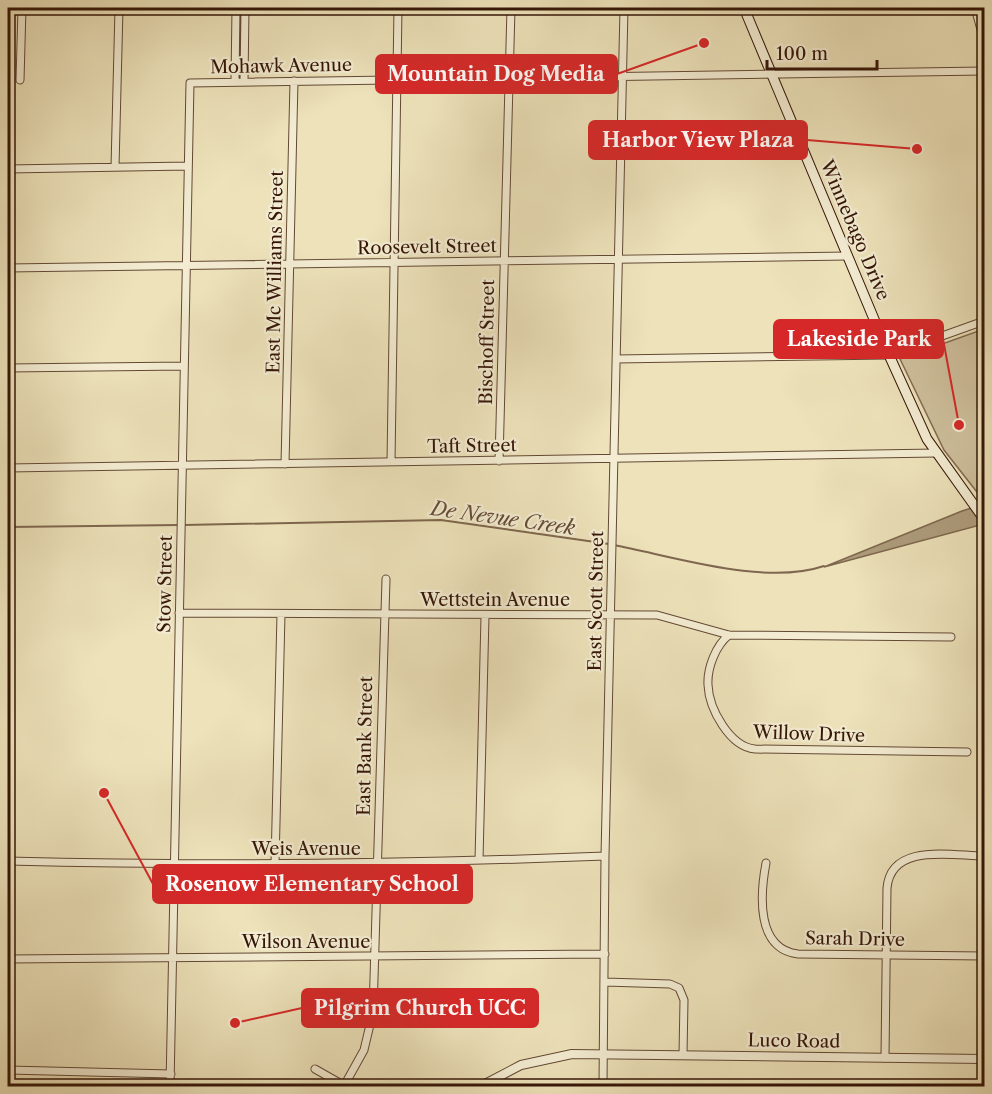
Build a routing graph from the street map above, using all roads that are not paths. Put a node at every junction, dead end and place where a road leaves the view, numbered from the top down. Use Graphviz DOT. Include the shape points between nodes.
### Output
graph roads {
  1 [pos="22,8"];
  2 [pos="119,8"];
  3 [pos="236,8"];
  4 [pos="245,8"];
  5 [pos="399,8"];
  6 [pos="511,8"];
  7 [pos="624,8"];
  8 [pos="744,8"];
  9 [pos="975,8"];
  10 [pos="984,40"];
  11 [pos="984,71"];
  12 [pos="622,76"];
  13 [pos="773,76"];
  14 [pos="510,78"];
  15 [pos="20,80"];
  16 [pos="398,80"];
  17 [pos="235,81"];
  18 [pos="244,81"];
  19 [pos="294,81"];
  20 [pos="189,83"];
  21 [pos="188,166"];
  22 [pos="115,167"];
  23 [pos="8,168"];
  24 [pos="848,256"];
  25 [pos="618,259"];
  26 [pos="394,261"];
  27 [pos="504,261"];
  28 [pos="290,264"];
  29 [pos="186,266"];
  30 [pos="8,268"];
  31 [pos="984,321"];
  32 [pos="889,355"];
  33 [pos="616,359"];
  34 [pos="184,366"];
  35 [pos="8,368"];
  36 [pos="936,453"];
  37 [pos="614,459"];
  38 [pos="499,461"];
  39 [pos="391,462"];
  40 [pos="285,464"];
  41 [pos="182,466"];
  42 [pos="8,468"];
  43 [pos="984,519"];
  44 [pos="386,579"];
  45 [pos="179,613"];
  46 [pos="281,614"];
  47 [pos="610,614"];
  48 [pos="383,615"];
  49 [pos="484,616"];
  50 [pos="729,635"];
  51 [pos="951,637"];
  52 [pos="967,752"];
  53 [pos="605,856"];
  54 [pos="984,856"];
  55 [pos="479,860"];
  56 [pos="8,861"];
  57 [pos="766,863"];
  58 [pos="275,864"];
  59 [pos="377,864"];
  60 [pos="173,865"];
  61 [pos="605,954"];
  62 [pos="886,955"];
  63 [pos="984,956"];
  64 [pos="375,957"];
  65 [pos="173,958"];
  66 [pos="8,960"];
  67 [pos="605,982"];
  68 [pos="603,1053"];
  69 [pos="683,1055"];
  70 [pos="885,1058"];
  71 [pos="984,1059"];
  72 [pos="315,1069"];
  73 [pos="8,1070"];
  74 [pos="171,1074"];
  75 [pos="170,1086"];
  76 [pos="344,1086"];
  77 [pos="480,1086"];
  78 [pos="603,1086"];
  1 -- 15 [label="street"];
  2 -- 22 [label="street"];
  3 -- 17 [label="street"];
  4 -- 18 [label="street"];
  5 -- 16 [label="street"];
  6 -- 14 [label="street, Bischoff Street"];
  7 -- 12 [label="street, East Scott Street"];
  8 -- 13 [label="main road, Winnebago Drive"];
  9 -- 10 [label="street"];
  11 -- 13 [label="street, Mohawk Avenue"];
  12 -- 13 [label="street, Mohawk Avenue"];
  12 -- 14 [label="street, Mohawk Avenue"];
  12 -- 25 [label="street, East Scott Street"];
  13 -- 24 [label="main road, Winnebago Drive"];
  14 -- 16 [label="street, Mohawk Avenue"];
  14 -- 27 [label="street, Bischoff Street"];
  16 -- 19 [label="street, Mohawk Avenue"];
  16 -- 26 [label="street"];
  17 -- 18 [label="street, Mohawk Avenue"];
  17 -- 20 [label="street, Mohawk Avenue"];
  18 -- 19 [label="street, Mohawk Avenue"];
  19 -- 28 [label="street, East Mc Williams Street"];
  20 -- 21 [label="street, Stow Street"];
  21 -- 22 [label="street"];
  21 -- 29 [label="street, Stow Street"];
  22 -- 23 [label="street"];
  24 -- 25 [label="street, Roosevelt Street"];
  24 -- 32 [label="main road, Winnebago Drive"];
  25 -- 27 [label="street, Roosevelt Street"];
  25 -- 33 [label="street, East Scott Street"];
  26 -- 27 [label="street, Roosevelt Street"];
  26 -- 28 [label="street, Roosevelt Street"];
  26 -- 39 [label="street"];
  27 -- 38 [label="street, Bischoff Street"];
  28 -- 29 [label="street, Roosevelt Street"];
  28 -- 40 [label="street, East Mc Williams Street"];
  29 -- 30 [label="street, Roosevelt Street"];
  29 -- 34 [label="street, Stow Street"];
  31 -- 32 [label="street"];
  32 -- 33 [label="street"];
  32 -- 36 [label="main road, Winnebago Drive"];
  33 -- 37 [label="street, East Scott Street"];
  34 -- 35 [label="street"];
  34 -- 41 [label="street, Stow Street"];
  36 -- 37 [label="street, Taft Street"];
  36 -- 43 [label="main road, Winnebago Drive"];
  37 -- 38 [label="street, Taft Street"];
  37 -- 47 [label="street, East Scott Street"];
  38 -- 39 [label="street, Taft Street"];
  39 -- 40 [label="street, Taft Street"];
  40 -- 41 [label="street, Taft Street"];
  41 -- 42 [label="street, Taft Street"];
  41 -- 45 [label="street, Stow Street"];
  44 -- 48 [label="street, East Bank Street"];
  45 -- 46 [label="street, Wettstein Avenue"];
  45 -- 60 [label="street, Stow Street"];
  46 -- 48 [label="street, Wettstein Avenue"];
  46 -- 58 [label="street"];
  47 -- 49 [label="street, Wettstein Avenue"];
  47 -- 50 [label="street, Wettstein Avenue" via="668,616"];
  47 -- 53 [label="street, East Scott Street"];
  48 -- 49 [label="street, Wettstein Avenue"];
  48 -- 59 [label="street, East Bank Street"];
  49 -- 55 [label="street"];
  50 -- 51 [label="street, Wettstein Avenue"];
  50 -- 52 [label="street, Willow Drive" via="717,649 708,689 726,731 740,746"];
  53 -- 55 [label="street, Weis Avenue"];
  53 -- 61 [label="street, East Scott Street"];
  54 -- 62 [label="street" via="921,855 899,863 888,885"];
  55 -- 59 [label="street, Weis Avenue"];
  56 -- 60 [label="street, Weis Avenue"];
  57 -- 62 [label="street, Sarah Drive" via="763,913 768,933 778,947 798,954"];
  58 -- 59 [label="street, Weis Avenue"];
  58 -- 60 [label="street, Weis Avenue"];
  59 -- 64 [label="street, East Bank Street"];
  60 -- 65 [label="street, Stow Street"];
  61 -- 64 [label="street, Wilson Avenue"];
  61 -- 67 [label="street, East Scott Street"];
  62 -- 63 [label="street, Sarah Drive"];
  62 -- 70 [label="street"];
  64 -- 65 [label="street, Wilson Avenue"];
  64 -- 76 [label="street, East Bank Street" via="371,1030"];
  65 -- 66 [label="street, Wilson Avenue"];
  65 -- 74 [label="street, Stow Street"];
  67 -- 68 [label="street, East Scott Street"];
  67 -- 69 [label="street" via="668,984 679,988 684,1000"];
  68 -- 69 [label="street, Luco Road"];
  68 -- 77 [label="street, Luco Road" via="532,1061"];
  68 -- 78 [label="street, East Scott Street"];
  69 -- 70 [label="street, Luco Road"];
  70 -- 71 [label="street, Luco Road"];
  72 -- 76 [label="street"];
  73 -- 74 [label="street"];
  74 -- 75 [label="street, Stow Street"];
}
